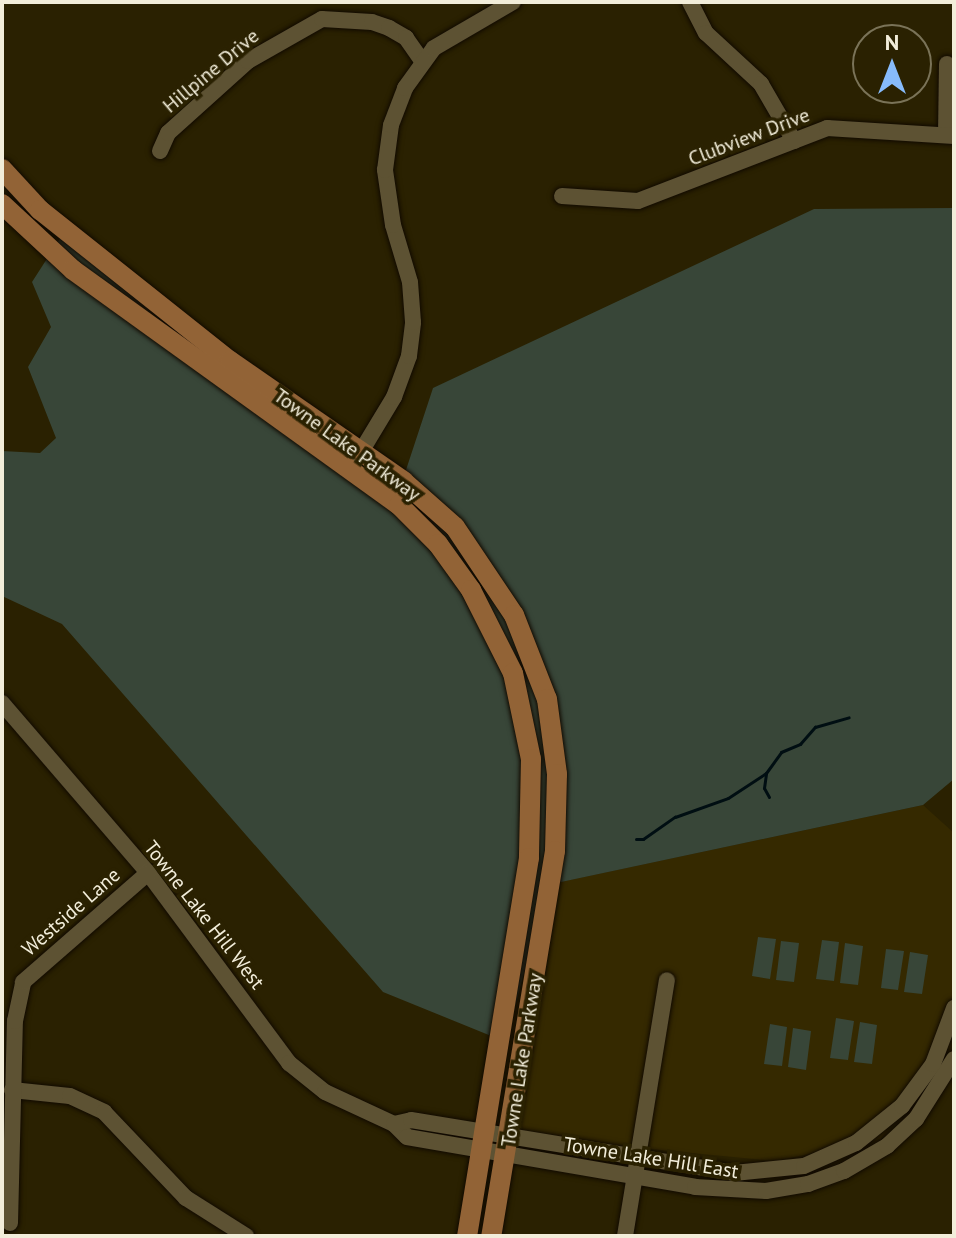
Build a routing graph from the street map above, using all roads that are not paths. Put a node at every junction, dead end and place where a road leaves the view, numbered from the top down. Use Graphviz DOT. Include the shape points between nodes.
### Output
graph roads {
  1 [pos="513,2"];
  2 [pos="690,2"];
  3 [pos="422,61"];
  4 [pos="947,64"];
  5 [pos="950,136"];
  6 [pos="794,141"];
  7 [pos="160,151"];
  8 [pos="2,169"];
  9 [pos="562,196"];
  10 [pos="2,204"];
  11 [pos="356,460"];
  12 [pos="3,707"];
  13 [pos="148,873"];
  14 [pos="667,980"];
  15 [pos="954,1008"];
  16 [pos="948,1046"];
  17 [pos="954,1059"];
  18 [pos="12,1090"];
  19 [pos="482,1141"];
  20 [pos="509,1146"];
  21 [pos="638,1158"];
  22 [pos="634,1175"];
  23 [pos="10,1223"];
  24 [pos="246,1236"];
  25 [pos="467,1236"];
  26 [pos="491,1236"];
  27 [pos="625,1236"];
  1 -- 3 [label="street" via="461,30"];
  2 -- 6 [label="street" via="706,33 768,93"];
  3 -- 7 [label="street, Hillpine Drive" via="406,38 389,28 322,19 248,61 168,133"];
  3 -- 11 [label="street" via="391,125 385,170 393,225 410,282 409,356 394,397"];
  4 -- 5 [label="street"];
  5 -- 6 [label="street, Clubview Drive" via="827,128"];
  6 -- 9 [label="street, Clubview Drive" via="638,201"];
  8 -- 11 [label="main road, Towne Lake Parkway" via="40,210"];
  10 -- 11 [label="main road, Towne Lake Parkway" via="73,270"];
  11 -- 19 [label="main road, Towne Lake Parkway" via="428,534 471,590 513,673 531,759 529,858"];
  11 -- 20 [label="main road, Towne Lake Parkway" via="455,527 514,615 547,699 557,774 555,851"];
  12 -- 13 [label="street, Towne Lake Hill West"];
  13 -- 18 [label="street, Westside Lane" via="23,982"];
  13 -- 19 [label="street, Towne Lake Hill West" via="289,1063 325,1092 394,1124 407,1137"];
  14 -- 21 [label="street"];
  15 -- 16 [label="street, Towne Lake Hill East"];
  16 -- 21 [label="street, Towne Lake Hill East" via="902,1106 831,1156 791,1168 734,1173"];
  17 -- 22 [label="street, Towne Lake Hill East" via="916,1119 887,1146 808,1184 741,1192"];
  18 -- 23 [label="street, Westside Lane"];
  18 -- 24 [label="street" via="70,1096 104,1112 186,1198"];
  19 -- 20 [label="street, Towne Lake Hill East"];
  19 -- 25 [label="main road, Towne Lake Parkway"];
  20 -- 21 [label="street, Towne Lake Hill East"];
  20 -- 22 [label="street, Towne Lake Hill East"];
  20 -- 26 [label="main road, Towne Lake Parkway"];
  21 -- 22 [label="street"];
  22 -- 27 [label="street"];
}
